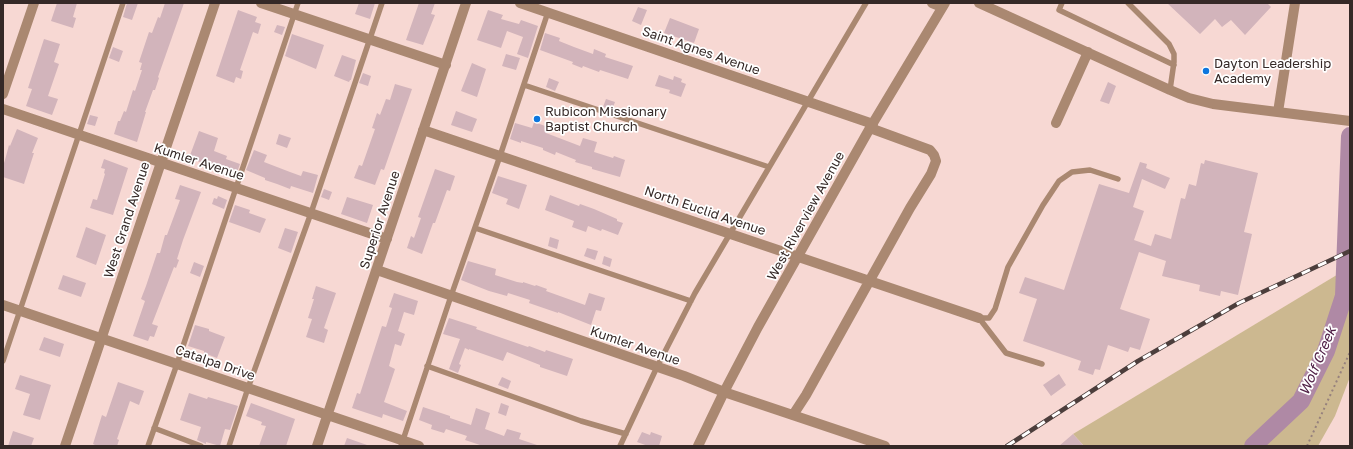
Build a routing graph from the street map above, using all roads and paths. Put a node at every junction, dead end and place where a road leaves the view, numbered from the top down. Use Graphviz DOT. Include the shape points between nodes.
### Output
graph roads {
  1 [pos="34,3"];
  2 [pos="123,3"];
  3 [pos="215,3"];
  4 [pos="261,3"];
  5 [pos="298,3"];
  6 [pos="382,3"];
  7 [pos="466,3"];
  8 [pos="520,3"];
  9 [pos="866,3"];
  10 [pos="932,3"];
  11 [pos="979,3"];
  12 [pos="1062,3"];
  13 [pos="1128,3"];
  14 [pos="1295,3"];
  15 [pos="944,5"];
  16 [pos="548,12"];
  17 [pos="295,14"];
  18 [pos="370,41"];
  19 [pos="1088,52"];
  20 [pos="1174,65"];
  21 [pos="446,66"];
  22 [pos="524,85"];
  23 [pos="1170,90"];
  24 [pos="3,94"];
  25 [pos="807,101"];
  26 [pos="3,109"];
  27 [pos="1278,112"];
  28 [pos="1350,121"];
  29 [pos="1056,123"];
  30 [pos="872,126"];
  31 [pos="423,130"];
  32 [pos="80,136"];
  33 [pos="500,156"];
  34 [pos="160,163"];
  35 [pos="769,167"];
  36 [pos="1118,179"];
  37 [pos="237,188"];
  38 [pos="311,213"];
  39 [pos="475,228"];
  40 [pos="730,233"];
  41 [pos="387,239"];
  42 [pos="798,257"];
  43 [pos="377,270"];
  44 [pos="869,280"];
  45 [pos="451,296"];
  46 [pos="691,301"];
  47 [pos="3,305"];
  48 [pos="20,310"];
  49 [pos="979,318"];
  50 [pos="102,338"];
  51 [pos="1350,352"];
  52 [pos="3,361"];
  53 [pos="177,364"];
  54 [pos="1042,364"];
  55 [pos="428,366"];
  56 [pos="657,367"];
  57 [pos="248,388"];
  58 [pos="724,392"];
  59 [pos="328,414"];
  60 [pos="793,415"];
  61 [pos="154,428"];
  62 [pos="626,434"];
  63 [pos="402,443"];
  64 [pos="65,446"];
  65 [pos="148,446"];
  66 [pos="201,446"];
  67 [pos="229,446"];
  68 [pos="317,446"];
  69 [pos="419,446"];
  70 [pos="620,446"];
  71 [pos="698,446"];
  72 [pos="886,446"];
  73 [pos="1307,446"];
  1 -- 24 [label="street"];
  2 -- 32 [label="lane"];
  3 -- 34 [label="street, West Grand Avenue"];
  4 -- 17 [label="street"];
  5 -- 17 [label="lane"];
  6 -- 18 [label="lane"];
  7 -- 21 [label="street, Superior Avenue"];
  8 -- 16 [label="street, Saint Agnes Avenue"];
  9 -- 25 [label="lane"];
  10 -- 15 [label="street"];
  11 -- 19 [label="street"];
  12 -- 20 [label="lane" via="1059,10"];
  13 -- 20 [label="lane" via="1169,44 1174,54"];
  14 -- 27 [label="street"];
  15 -- 30 [label="street, West Riverview Avenue"];
  16 -- 22 [label="lane"];
  16 -- 25 [label="street, Saint Agnes Avenue"];
  17 -- 18 [label="street"];
  17 -- 37 [label="lane"];
  18 -- 21 [label="street"];
  18 -- 38 [label="lane"];
  19 -- 23 [label="street"];
  19 -- 29 [label="street"];
  20 -- 23 [label="lane"];
  21 -- 31 [label="street, Superior Avenue"];
  22 -- 33 [label="lane"];
  22 -- 35 [label="lane"];
  23 -- 27 [label="street" via="1213,104"];
  25 -- 30 [label="street, Saint Agnes Avenue"];
  25 -- 35 [label="lane"];
  26 -- 32 [label="street, Kumler Avenue"];
  27 -- 28 [label="street"];
  30 -- 42 [label="street, West Riverview Avenue"];
  30 -- 44 [label="street, Saint Agnes Avenue" via="930,150 936,161 931,174"];
  31 -- 33 [label="street, North Euclid Avenue"];
  31 -- 41 [label="street, Superior Avenue"];
  32 -- 34 [label="street, Kumler Avenue"];
  32 -- 48 [label="lane"];
  33 -- 39 [label="lane"];
  33 -- 40 [label="street, North Euclid Avenue"];
  34 -- 37 [label="street, Kumler Avenue"];
  34 -- 50 [label="street, West Grand Avenue"];
  35 -- 40 [label="lane"];
  36 -- 49 [label="lane" via="1090,170 1072,172 1059,181 1042,205 1008,267 995,309 989,318"];
  37 -- 38 [label="street, Kumler Avenue"];
  37 -- 53 [label="lane"];
  38 -- 41 [label="street, Kumler Avenue"];
  38 -- 57 [label="lane"];
  39 -- 45 [label="lane"];
  39 -- 46 [label="lane"];
  40 -- 42 [label="street, North Euclid Avenue"];
  40 -- 46 [label="lane"];
  41 -- 43 [label="street, Superior Avenue"];
  42 -- 44 [label="street, North Euclid Avenue"];
  42 -- 58 [label="street, West Riverview Avenue"];
  43 -- 45 [label="street, Kumler Avenue"];
  43 -- 59 [label="street, Superior Avenue"];
  44 -- 49 [label="street, North Euclid Avenue"];
  44 -- 60 [label="street"];
  45 -- 55 [label="lane"];
  45 -- 56 [label="street, Kumler Avenue"];
  46 -- 56 [label="lane"];
  47 -- 48 [label="street, Catalpa Drive"];
  48 -- 50 [label="street, Catalpa Drive"];
  48 -- 52 [label="lane"];
  49 -- 54 [label="lane" via="1006,353"];
  50 -- 53 [label="street, Catalpa Drive"];
  50 -- 64 [label="street, West Grand Avenue"];
  51 -- 73 [label="path"];
  53 -- 57 [label="street, Catalpa Drive"];
  53 -- 61 [label="lane"];
  55 -- 62 [label="lane" via="581,421"];
  55 -- 63 [label="lane"];
  56 -- 58 [label="street, Kumler Avenue"];
  56 -- 62 [label="lane"];
  57 -- 59 [label="street, Catalpa Drive"];
  57 -- 67 [label="lane"];
  58 -- 60 [label="street, Kumler Avenue"];
  58 -- 71 [label="street, West Riverview Avenue"];
  59 -- 63 [label="street, Catalpa Drive"];
  59 -- 68 [label="street, Superior Avenue"];
  60 -- 72 [label="street, Kumler Avenue"];
  61 -- 65 [label="lane"];
  61 -- 66 [label="lane"];
  62 -- 70 [label="lane"];
  63 -- 69 [label="street, Catalpa Drive"];
}
